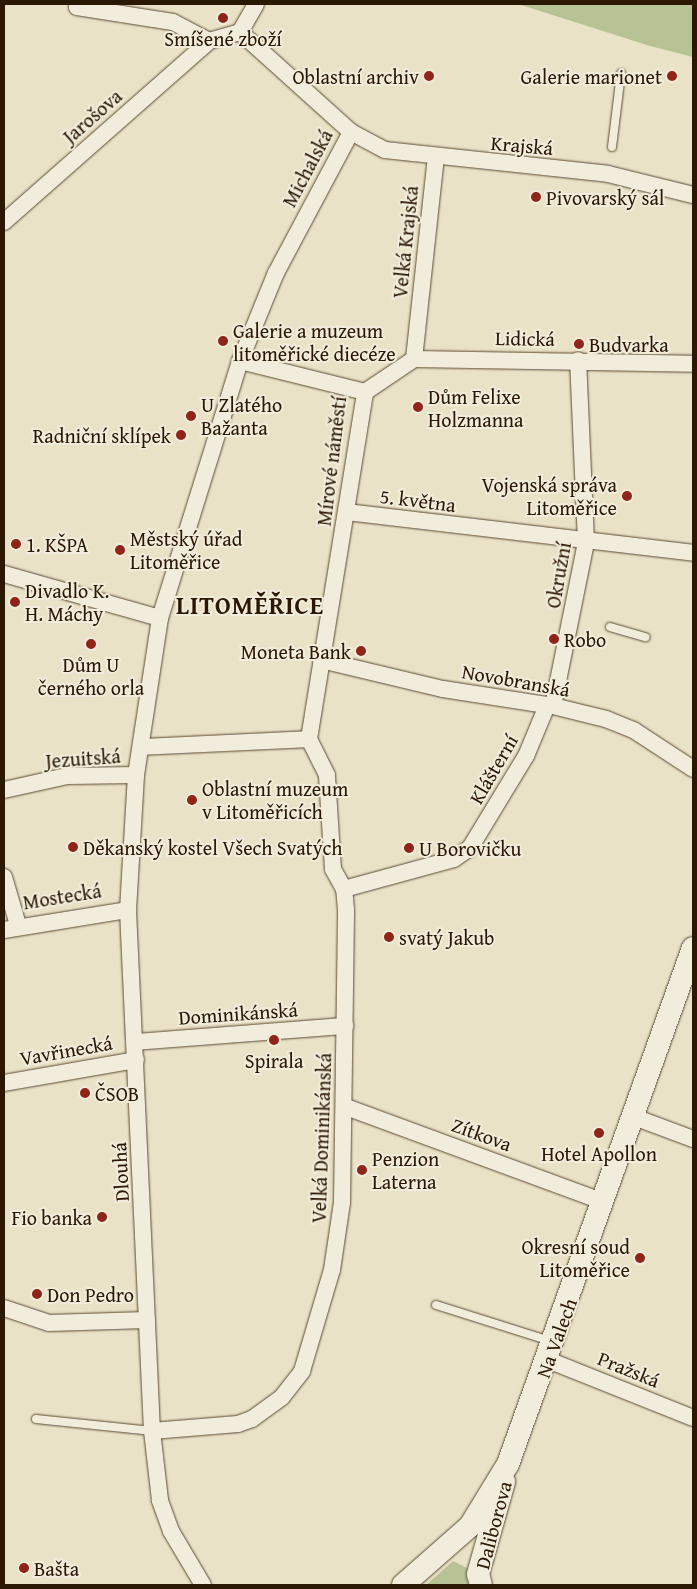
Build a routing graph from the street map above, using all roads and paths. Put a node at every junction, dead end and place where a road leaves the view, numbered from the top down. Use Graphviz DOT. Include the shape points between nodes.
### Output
graph roads {
  1 [pos="256,4"];
  2 [pos="78,6"];
  3 [pos="240,32"];
  4 [pos="209,41"];
  5 [pos="621,74"];
  6 [pos="350,132"];
  7 [pos="612,148"];
  8 [pos="436,158"];
  9 [pos="693,195"];
  10 [pos="5,220"];
  11 [pos="414,359"];
  12 [pos="578,360"];
  13 [pos="240,361"];
  14 [pos="693,364"];
  15 [pos="365,392"];
  16 [pos="346,512"];
  17 [pos="586,542"];
  18 [pos="693,554"];
  19 [pos="4,574"];
  20 [pos="160,618"];
  21 [pos="610,627"];
  22 [pos="646,637"];
  23 [pos="321,660"];
  24 [pos="550,707"];
  25 [pos="309,739"];
  26 [pos="141,747"];
  27 [pos="692,767"];
  28 [pos="136,775"];
  29 [pos="4,790"];
  30 [pos="4,877"];
  31 [pos="344,889"];
  32 [pos="128,910"];
  33 [pos="11,927"];
  34 [pos="693,948"];
  35 [pos="345,1026"];
  36 [pos="134,1042"];
  37 [pos="136,1060"];
  38 [pos="4,1083"];
  39 [pos="346,1107"];
  40 [pos="634,1117"];
  41 [pos="693,1139"];
  42 [pos="604,1202"];
  43 [pos="436,1305"];
  44 [pos="4,1308"];
  45 [pos="147,1320"];
  46 [pos="551,1351"];
  47 [pos="693,1418"];
  48 [pos="36,1419"];
  49 [pos="152,1431"];
  50 [pos="508,1464"];
  51 [pos="443,1553"];
  52 [pos="480,1580"];
  53 [pos="405,1584"];
  54 [pos="203,1585"];
  1 -- 3 [label="street"];
  2 -- 4 [label="street" via="172,22"];
  3 -- 4 [label="street"];
  3 -- 6 [label="street, Michalská"];
  4 -- 10 [label="street, Jarošova"];
  5 -- 7 [label="lane"];
  6 -- 8 [label="street, Krajská" via="385,150"];
  6 -- 13 [label="street, Michalská" via="276,274"];
  8 -- 9 [label="street, Krajská" via="608,174"];
  8 -- 11 [label="street, Velká Krajská"];
  11 -- 12 [label="street, Lidická"];
  11 -- 15 [label="street"];
  12 -- 14 [label="street, Lidická"];
  12 -- 17 [label="street, Okružní"];
  13 -- 15 [label="street, Mírové náměstí"];
  13 -- 20 [label="street"];
  15 -- 16 [label="street, Mírové náměstí"];
  16 -- 17 [label="street, 5. května"];
  16 -- 23 [label="street, Mírové náměstí"];
  17 -- 18 [label="street, 5. května"];
  17 -- 24 [label="street, Okružní" via="576,618"];
  19 -- 20 [label="street"];
  20 -- 26 [label="street"];
  21 -- 22 [label="lane"];
  23 -- 24 [label="street, Novobranská"];
  23 -- 25 [label="street, Mírové náměstí"];
  24 -- 27 [label="street, Novobranská" via="635,731"];
  24 -- 31 [label="street, Klášterní" via="526,756 470,848 454,859"];
  25 -- 26 [label="street"];
  25 -- 31 [label="street, Velká Dominikánská" via="327,775 333,868"];
  26 -- 28 [label="street, Dlouhá"];
  28 -- 29 [label="street, Jezuitská" via="67,776"];
  28 -- 32 [label="street, Dlouhá"];
  30 -- 33 [label="street"];
  31 -- 35 [label="street, Velká Dominikánská"];
  32 -- 33 [label="street, Mostecká"];
  32 -- 36 [label="street, Dlouhá"];
  34 -- 40 [label="main road, Na Valech"];
  35 -- 36 [label="street, Dominikánská"];
  35 -- 39 [label="street, Velká Dominikánská"];
  36 -- 37 [label="street, Dlouhá"];
  37 -- 38 [label="street, Vavřinecká"];
  37 -- 45 [label="street, Dlouhá"];
  39 -- 42 [label="street, Zítkova"];
  39 -- 49 [label="street, Velká Dominikánská" via="339,1237 296,1383 252,1419"];
  40 -- 41 [label="street"];
  40 -- 42 [label="main road, Na Valech"];
  42 -- 46 [label="main road, Na Valech"];
  43 -- 46 [label="lane"];
  44 -- 45 [label="street" via="49,1323"];
  45 -- 49 [label="street, Dlouhá"];
  46 -- 47 [label="street, Pražská"];
  46 -- 50 [label="main road, Na Valech"];
  48 -- 49 [label="lane"];
  49 -- 54 [label="street, Dlouhá" via="160,1500 171,1531"];
  50 -- 51 [label="main road, Na Valech" via="470,1526"];
  50 -- 52 [label="main road, Daliborova"];
  51 -- 52 [label="main road" via="464,1556"];
  51 -- 53 [label="main road, Na Valech"];
}
